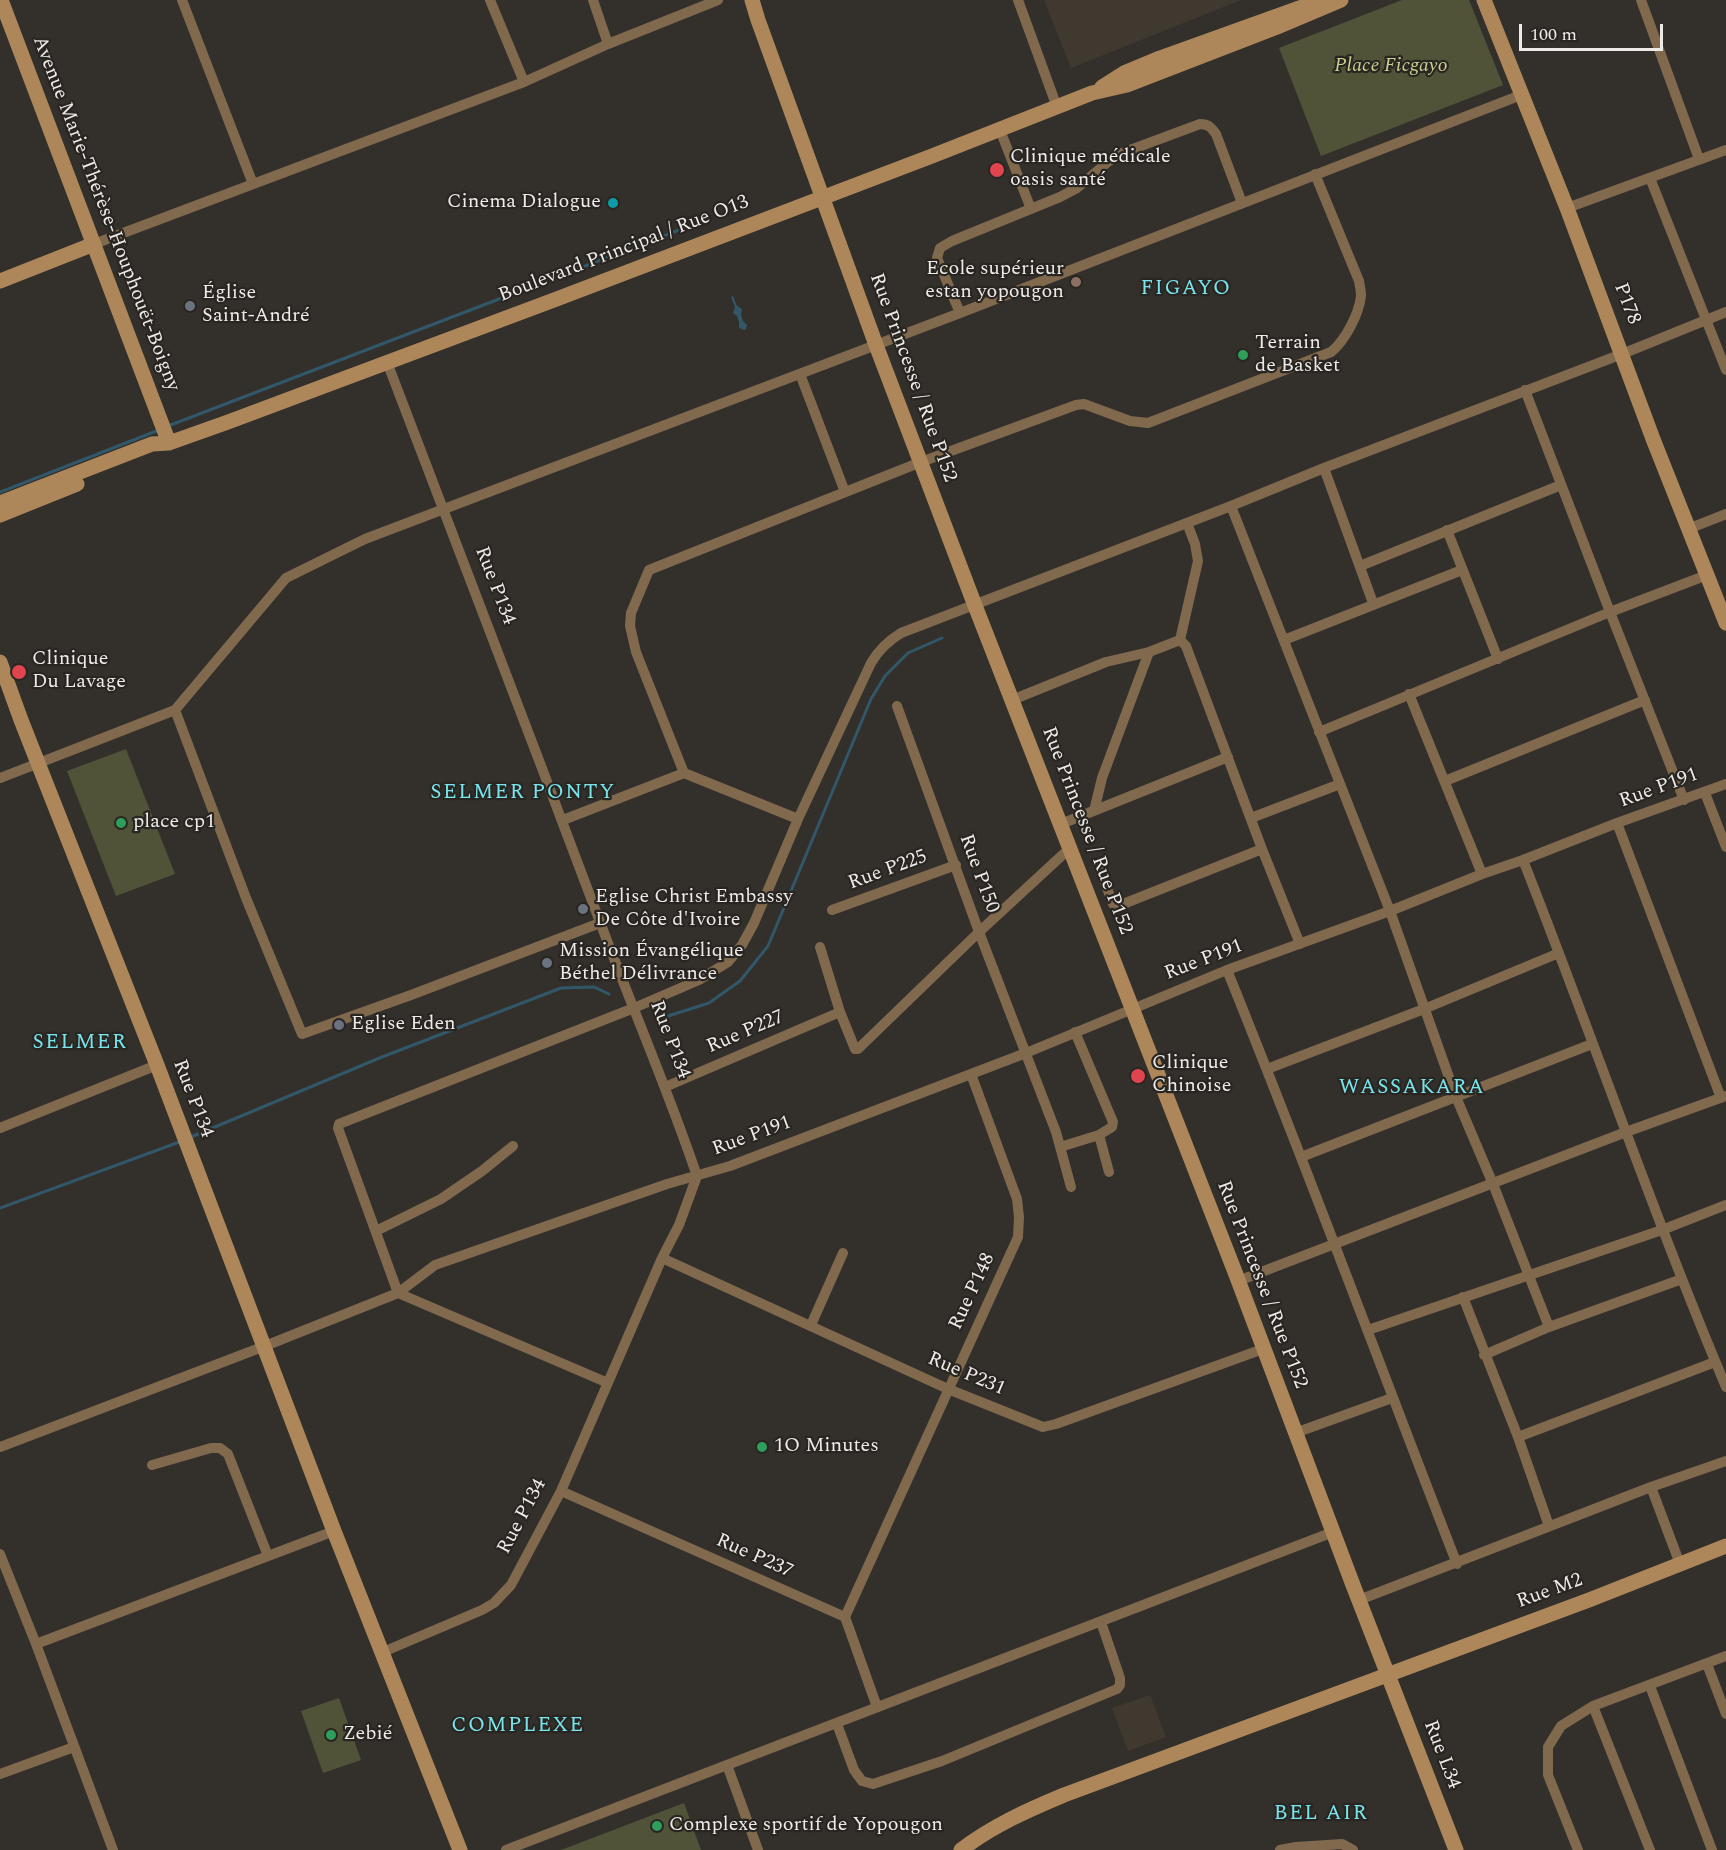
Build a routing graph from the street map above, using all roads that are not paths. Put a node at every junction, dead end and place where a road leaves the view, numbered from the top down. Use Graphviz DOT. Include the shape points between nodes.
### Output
graph roads {
  1 [pos="1,0"];
  2 [pos="182,0"];
  3 [pos="490,0"];
  4 [pos="593,0"];
  5 [pos="718,0"];
  6 [pos="752,0"];
  7 [pos="1018,0"];
  8 [pos="1322,0"];
  9 [pos="1341,0"];
  10 [pos="1484,0"];
  11 [pos="1641,0"];
  12 [pos="608,44"];
  13 [pos="524,82"];
  14 [pos="1092,93"];
  15 [pos="1521,95"];
  16 [pos="1058,107"];
  17 [pos="1000,130"];
  18 [pos="1726,150"];
  19 [pos="1699,159"];
  20 [pos="1315,174"];
  21 [pos="1650,178"];
  22 [pos="253,184"];
  23 [pos="824,197"];
  24 [pos="1242,203"];
  25 [pos="1567,208"];
  26 [pos="1031,209"];
  27 [pos="94,244"];
  28 [pos="0,281"];
  29 [pos="1726,312"];
  30 [pos="960,313"];
  31 [pos="1705,320"];
  32 [pos="876,345"];
  33 [pos="1622,354"];
  34 [pos="387,362"];
  35 [pos="1726,370"];
  36 [pos="800,374"];
  37 [pos="1525,390"];
  38 [pos="169,443"];
  39 [pos="921,462"];
  40 [pos="1324,468"];
  41 [pos="1562,484"];
  42 [pos="845,492"];
  43 [pos="0,503"];
  44 [pos="1231,506"];
  45 [pos="443,511"];
  46 [pos="1726,514"];
  47 [pos="0,515"];
  48 [pos="1187,523"];
  49 [pos="1688,529"];
  50 [pos="1447,530"];
  51 [pos="1360,566"];
  52 [pos="1462,570"];
  53 [pos="1707,575"];
  54 [pos="974,603"];
  55 [pos="1373,603"];
  56 [pos="1610,612"];
  57 [pos="1726,623"];
  58 [pos="1180,640"];
  59 [pos="1284,640"];
  60 [pos="1149,652"];
  61 [pos="1498,659"];
  62 [pos="0,662"];
  63 [pos="1409,694"];
  64 [pos="1012,700"];
  65 [pos="1645,700"];
  66 [pos="897,706"];
  67 [pos="175,710"];
  68 [pos="1319,732"];
  69 [pos="1228,757"];
  70 [pos="38,764"];
  71 [pos="684,773"];
  72 [pos="0,778"];
  73 [pos="1445,781"];
  74 [pos="1340,784"];
  75 [pos="1726,784"];
  76 [pos="1704,793"];
  77 [pos="1684,800"];
  78 [pos="1094,811"];
  79 [pos="798,819"];
  80 [pos="1251,819"];
  81 [pos="563,820"];
  82 [pos="1617,823"];
  83 [pos="1061,824"];
  84 [pos="1726,847"];
  85 [pos="1070,848"];
  86 [pos="1262,849"];
  87 [pos="1523,861"];
  88 [pos="956,865"];
  89 [pos="1100,870"];
  90 [pos="1482,874"];
  91 [pos="832,910"];
  92 [pos="1390,911"];
  93 [pos="600,923"];
  94 [pos="979,932"];
  95 [pos="1300,944"];
  96 [pos="820,947"];
  97 [pos="1559,953"];
  98 [pos="1227,970"];
  99 [pos="634,1008"];
  100 [pos="1131,1008"];
  101 [pos="1424,1009"];
  102 [pos="840,1012"];
  103 [pos="1075,1032"];
  104 [pos="1592,1044"];
  105 [pos="1026,1053"];
  106 [pos="157,1065"];
  107 [pos="1267,1069"];
  108 [pos="971,1074"];
  109 [pos="665,1087"];
  110 [pos="1456,1097"];
  111 [pos="1724,1097"];
  112 [pos="0,1128"];
  113 [pos="1626,1132"];
  114 [pos="1099,1134"];
  115 [pos="513,1146"];
  116 [pos="1060,1147"];
  117 [pos="1300,1157"];
  118 [pos="1109,1172"];
  119 [pos="697,1176"];
  120 [pos="1493,1184"];
  121 [pos="1071,1187"];
  122 [pos="1726,1205"];
  123 [pos="1662,1230"];
  124 [pos="376,1232"];
  125 [pos="1334,1245"];
  126 [pos="843,1253"];
  127 [pos="662,1258"];
  128 [pos="1528,1276"];
  129 [pos="1682,1279"];
  130 [pos="1238,1281"];
  131 [pos="398,1293"];
  132 [pos="1463,1297"];
  133 [pos="811,1325"];
  134 [pos="1549,1327"];
  135 [pos="1368,1330"];
  136 [pos="265,1346"];
  137 [pos="1263,1349"];
  138 [pos="1484,1355"];
  139 [pos="1715,1362"];
  140 [pos="608,1383"];
  141 [pos="1726,1387"];
  142 [pos="948,1389"];
  143 [pos="1392,1398"];
  144 [pos="1295,1433"];
  145 [pos="1518,1437"];
  146 [pos="0,1447"];
  147 [pos="1726,1461"];
  148 [pos="152,1465"];
  149 [pos="1651,1487"];
  150 [pos="561,1491"];
  151 [pos="1549,1526"];
  152 [pos="334,1531"];
  153 [pos="1333,1532"];
  154 [pos="1726,1546"];
  155 [pos="0,1554"];
  156 [pos="268,1556"];
  157 [pos="1457,1564"];
  158 [pos="1680,1564"];
  159 [pos="1359,1600"];
  160 [pos="845,1617"];
  161 [pos="1101,1622"];
  162 [pos="36,1644"];
  163 [pos="383,1652"];
  164 [pos="1726,1656"];
  165 [pos="1707,1664"];
  166 [pos="1388,1675"];
  167 [pos="1650,1686"];
  168 [pos="1593,1706"];
  169 [pos="877,1707"];
  170 [pos="1726,1714"];
  171 [pos="837,1724"];
  172 [pos="74,1747"];
  173 [pos="727,1765"];
  174 [pos="0,1774"];
  175 [pos="113,1850"];
  176 [pos="460,1850"];
  177 [pos="506,1850"];
  178 [pos="758,1850"];
  179 [pos="961,1850"];
  180 [pos="1280,1850"];
  181 [pos="1353,1850"];
  182 [pos="1456,1850"];
  183 [pos="1578,1850"];
  184 [pos="1650,1850"];
  185 [pos="1712,1850"];
  1 -- 27 [label="street, Avenue Marie-Thérèse-Houphouët-Boigny"];
  2 -- 22 [label="street"];
  3 -- 13 [label="street"];
  4 -- 12 [label="street"];
  5 -- 12 [label="street"];
  6 -- 23 [label="street, Rue Princesse / Rue P152"];
  7 -- 16 [label="street"];
  8 -- 14 [label="street, Boulevard Principal / Rue O13" via="1133,69"];
  9 -- 14 [label="street, Boulevard Principal / Rue O13" via="1127,86"];
  10 -- 15 [label="street, P178"];
  11 -- 19 [label="street"];
  12 -- 13 [label="street"];
  13 -- 22 [label="street"];
  14 -- 16 [label="street, Boulevard Principal / Rue O13"];
  15 -- 20 [label="street"];
  15 -- 25 [label="street, P178"];
  16 -- 17 [label="street, Boulevard Principal / Rue O13"];
  17 -- 23 [label="street, Boulevard Principal / Rue O13"];
  17 -- 26 [label="street"];
  18 -- 19 [label="street"];
  19 -- 21 [label="street"];
  20 -- 24 [label="street"];
  20 -- 39 [label="street" via="1359,281 1361,295 1344,338 1331,352 1148,423 1076,405"];
  21 -- 25 [label="street"];
  21 -- 31 [label="street"];
  22 -- 27 [label="street"];
  23 -- 32 [label="street, Rue Princesse / Rue P152"];
  23 -- 34 [label="street, Boulevard Principal / Rue O13"];
  24 -- 26 [label="street" via="1216,134 1212,127 1200,124 1122,153 1077,188"];
  24 -- 30 [label="street"];
  25 -- 33 [label="street, P178"];
  26 -- 30 [label="street" via="940,248 937,258"];
  27 -- 28 [label="street"];
  27 -- 38 [label="street, Avenue Marie-Thérèse-Houphouët-Boigny"];
  29 -- 31 [label="street"];
  30 -- 32 [label="street"];
  31 -- 33 [label="street"];
  31 -- 35 [label="street"];
  32 -- 36 [label="street"];
  32 -- 39 [label="street, Rue Princesse / Rue P152"];
  33 -- 37 [label="street"];
  33 -- 49 [label="street, P178"];
  34 -- 38 [label="street, Boulevard Principal / Rue O13"];
  34 -- 45 [label="street, Rue P134"];
  36 -- 42 [label="street"];
  36 -- 45 [label="street"];
  37 -- 40 [label="street"];
  37 -- 41 [label="street"];
  38 -- 43 [label="street, Boulevard Principal / Rue O13" via="152,444"];
  38 -- 47 [label="street, Boulevard Principal / Rue O13" via="156,453"];
  39 -- 42 [label="street"];
  39 -- 54 [label="street, Rue Princesse / Rue P152"];
  40 -- 44 [label="street"];
  40 -- 51 [label="street"];
  41 -- 50 [label="street"];
  41 -- 56 [label="street"];
  42 -- 71 [label="street" via="649,570 631,613 630,626 636,652"];
  44 -- 48 [label="street"];
  44 -- 59 [label="street"];
  45 -- 67 [label="street" via="365,539 286,578"];
  45 -- 81 [label="street, Rue P134"];
  46 -- 49 [label="street"];
  48 -- 54 [label="street"];
  48 -- 58 [label="street" via="1198,561"];
  49 -- 53 [label="street, P178"];
  50 -- 51 [label="street"];
  50 -- 52 [label="street"];
  51 -- 55 [label="street"];
  52 -- 55 [label="street"];
  52 -- 61 [label="street"];
  53 -- 56 [label="street"];
  53 -- 57 [label="street, P178"];
  54 -- 64 [label="street, Rue Princesse / Rue P152"];
  54 -- 79 [label="street" via="901,633 878,652"];
  55 -- 59 [label="street"];
  56 -- 61 [label="street"];
  56 -- 65 [label="street"];
  58 -- 60 [label="street"];
  58 -- 69 [label="street" via="1186,646"];
  59 -- 68 [label="street"];
  60 -- 64 [label="street" via="1106,662"];
  60 -- 78 [label="street" via="1102,778"];
  61 -- 63 [label="street"];
  62 -- 70 [label="street, Rue P134"];
  63 -- 68 [label="street"];
  63 -- 73 [label="street"];
  64 -- 83 [label="street, Rue Princesse / Rue P152"];
  65 -- 73 [label="street"];
  65 -- 77 [label="street"];
  66 -- 88 [label="street, Rue P150"];
  67 -- 70 [label="street"];
  67 -- 93 [label="street" via="302,1034"];
  68 -- 74 [label="street"];
  69 -- 78 [label="street"];
  69 -- 80 [label="street"];
  70 -- 72 [label="street"];
  70 -- 106 [label="street, Rue P134"];
  71 -- 79 [label="street"];
  71 -- 81 [label="street"];
  73 -- 90 [label="street"];
  74 -- 80 [label="street"];
  74 -- 92 [label="street"];
  75 -- 76 [label="street, Rue P191"];
  76 -- 77 [label="street, Rue P191"];
  76 -- 84 [label="street"];
  77 -- 82 [label="street, Rue P191"];
  78 -- 83 [label="street"];
  79 -- 99 [label="street" via="742,945 728,962 699,980"];
  80 -- 86 [label="street"];
  81 -- 93 [label="street, Rue P134"];
  82 -- 87 [label="street, Rue P191"];
  82 -- 111 [label="street"];
  83 -- 85 [label="street, Rue Princesse / Rue P152"];
  85 -- 94 [label="street"];
  85 -- 100 [label="street, Rue Princesse / Rue P152"];
  86 -- 89 [label="street" via="1118,906 1113,904"];
  86 -- 95 [label="street"];
  87 -- 90 [label="street, Rue P191"];
  87 -- 97 [label="street"];
  88 -- 91 [label="street, Rue P225"];
  88 -- 94 [label="street, Rue P150"];
  90 -- 92 [label="street, Rue P191"];
  92 -- 95 [label="street, Rue P191"];
  92 -- 101 [label="street"];
  93 -- 99 [label="street, Rue P134"];
  94 -- 102 [label="street" via="858,1049"];
  94 -- 105 [label="street, Rue P150"];
  95 -- 98 [label="street, Rue P191"];
  96 -- 102 [label="street"];
  97 -- 101 [label="street"];
  97 -- 104 [label="street"];
  98 -- 100 [label="street, Rue P191"];
  98 -- 107 [label="street"];
  99 -- 109 [label="street, Rue P134"];
  99 -- 124 [label="street" via="339,1124"];
  100 -- 103 [label="street, Rue P191"];
  100 -- 130 [label="street, Rue Princesse / Rue P152"];
  101 -- 107 [label="street"];
  101 -- 110 [label="street"];
  102 -- 109 [label="street, Rue P227"];
  103 -- 105 [label="street, Rue P191"];
  103 -- 114 [label="street" via="1113,1122 1112,1127"];
  104 -- 110 [label="street"];
  104 -- 113 [label="street"];
  105 -- 108 [label="street, Rue P191"];
  105 -- 116 [label="street, Rue P150"];
  106 -- 112 [label="street"];
  106 -- 136 [label="street, Rue P134"];
  107 -- 117 [label="street"];
  108 -- 119 [label="street, Rue P191"];
  108 -- 142 [label="street, Rue P148" via="1017,1199 1018,1237"];
  109 -- 119 [label="street, Rue P134"];
  110 -- 117 [label="street"];
  110 -- 120 [label="street"];
  111 -- 113 [label="street"];
  113 -- 120 [label="street"];
  113 -- 123 [label="street"];
  114 -- 116 [label="street"];
  114 -- 118 [label="street"];
  115 -- 124 [label="street" via="441,1199"];
  116 -- 121 [label="street, Rue P150"];
  117 -- 125 [label="street"];
  119 -- 127 [label="street, Rue P134" via="679,1226"];
  119 -- 131 [label="street, Rue P191" via="435,1265"];
  120 -- 125 [label="street"];
  120 -- 128 [label="street"];
  122 -- 123 [label="street"];
  123 -- 128 [label="street"];
  123 -- 129 [label="street"];
  124 -- 131 [label="street"];
  125 -- 130 [label="street"];
  125 -- 135 [label="street"];
  126 -- 133 [label="street"];
  127 -- 133 [label="street, Rue P231"];
  127 -- 140 [label="street, Rue P134"];
  128 -- 132 [label="street"];
  128 -- 134 [label="street"];
  129 -- 134 [label="street"];
  129 -- 139 [label="street"];
  130 -- 137 [label="street, Rue Princesse / Rue P152"];
  131 -- 136 [label="street, Rue P191"];
  131 -- 140 [label="street"];
  132 -- 135 [label="street"];
  132 -- 138 [label="street"];
  133 -- 142 [label="street, Rue P231"];
  134 -- 138 [label="street"];
  135 -- 143 [label="street"];
  136 -- 146 [label="street, Rue P191"];
  136 -- 152 [label="street, Rue P134"];
  137 -- 142 [label="street, Rue P231" via="1050,1426"];
  137 -- 144 [label="street, Rue Princesse / Rue P152"];
  138 -- 145 [label="street"];
  139 -- 141 [label="street"];
  139 -- 145 [label="street"];
  140 -- 150 [label="street, Rue P134"];
  142 -- 160 [label="street, Rue P148"];
  143 -- 144 [label="street"];
  143 -- 157 [label="street"];
  144 -- 153 [label="street, Rue Princesse / Rue P152"];
  145 -- 151 [label="street"];
  147 -- 149 [label="street"];
  148 -- 156 [label="street" via="211,1448 228,1454"];
  149 -- 151 [label="street"];
  149 -- 158 [label="street"];
  150 -- 160 [label="street, Rue P237"];
  150 -- 163 [label="street, Rue P134" via="511,1585 494,1603"];
  151 -- 157 [label="street"];
  152 -- 156 [label="street"];
  152 -- 163 [label="street, Rue P134"];
  153 -- 159 [label="street, Rue Princesse / Rue P152"];
  153 -- 161 [label="street"];
  154 -- 158 [label="street, Rue M2"];
  155 -- 162 [label="street"];
  156 -- 162 [label="street"];
  157 -- 159 [label="street"];
  158 -- 166 [label="street, Rue M2"];
  159 -- 166 [label="street, Rue Princesse / Rue P152"];
  160 -- 169 [label="street"];
  161 -- 169 [label="street"];
  161 -- 171 [label="street" via="1120,1678 1117,1689 942,1761 873,1784 862,1781"];
  162 -- 172 [label="street"];
  163 -- 176 [label="street, Rue P134"];
  164 -- 165 [label="street"];
  165 -- 167 [label="street"];
  165 -- 170 [label="street"];
  166 -- 179 [label="street, Rue M2" via="1064,1795 998,1825"];
  166 -- 182 [label="street, Rue L34"];
  167 -- 168 [label="street"];
  167 -- 185 [label="street"];
  168 -- 183 [label="street" via="1560,1726 1548,1747 1548,1775"];
  168 -- 184 [label="street"];
  169 -- 171 [label="street"];
  171 -- 173 [label="street"];
  172 -- 174 [label="street"];
  172 -- 175 [label="street"];
  173 -- 177 [label="street"];
  173 -- 178 [label="street"];
  180 -- 181 [label="street" via="1342,1844"];
}
